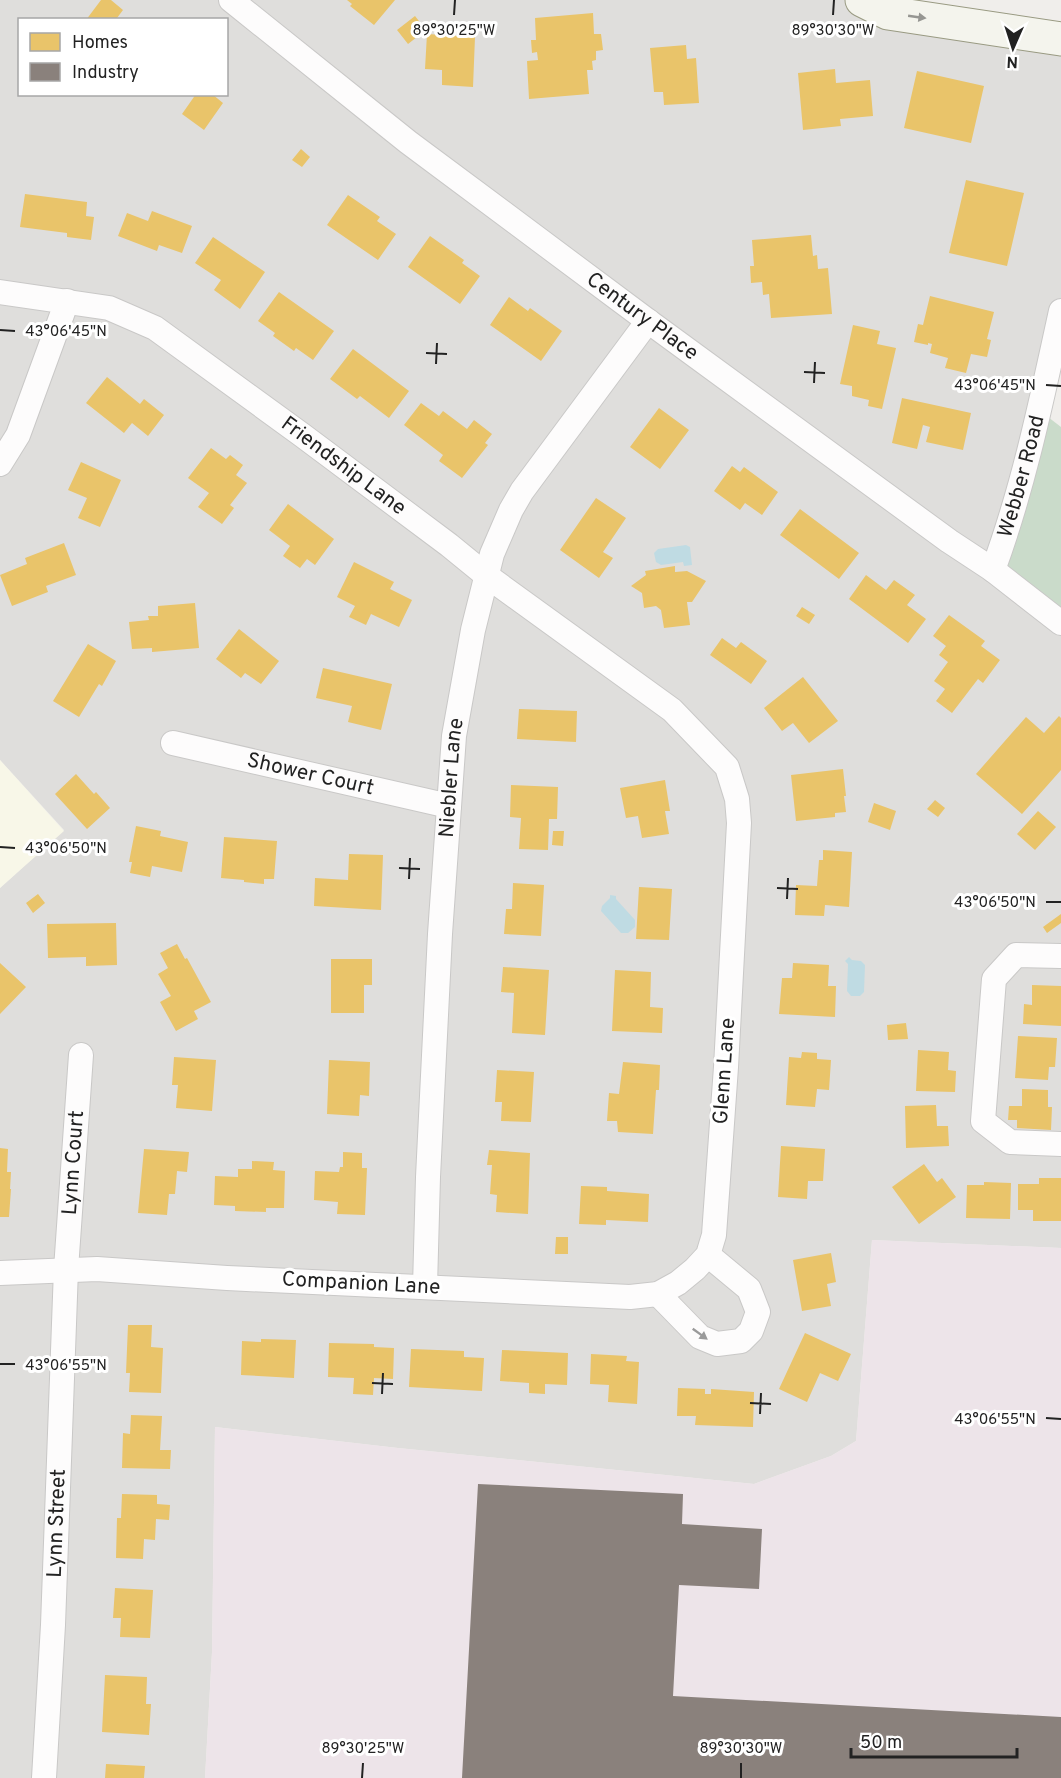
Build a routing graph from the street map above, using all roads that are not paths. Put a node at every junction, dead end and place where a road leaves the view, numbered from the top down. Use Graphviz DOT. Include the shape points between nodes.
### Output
graph roads {
  1 [pos="231,0"];
  2 [pos="862,0"];
  3 [pos="1061,39"];
  4 [pos="0,292"];
  5 [pos="67,301"];
  6 [pos="1061,311"];
  7 [pos="648,321"];
  8 [pos="0,464"];
  9 [pos="993,570"];
  10 [pos="487,576"];
  11 [pos="1061,623"];
  12 [pos="660,702"];
  13 [pos="173,742"];
  14 [pos="449,806"];
  15 [pos="1061,956"];
  16 [pos="81,1055"];
  17 [pos="1061,1144"];
  18 [pos="708,1255"];
  19 [pos="66,1269"];
  20 [pos="0,1273"];
  21 [pos="425,1287"];
  22 [pos="658,1294"];
  23 [pos="44,1778"];
  1 -- 7 [label="street, Century Place" via="408,142"];
  2 -- 3 [label="main road, one-way" via="888,13"];
  4 -- 5 [label="street, Friendship Lane"];
  5 -- 8 [label="street" via="18,435"];
  5 -- 10 [label="street, Friendship Lane" via="109,308 155,328"];
  6 -- 9 [label="street, Webber Road" via="1006,535"];
  7 -- 9 [label="street, Century Place"];
  7 -- 10 [label="street, Niebler Lane" via="522,491 492,554"];
  9 -- 11 [label="street, Century Place"];
  10 -- 12 [label="street, Friendship Lane"];
  10 -- 14 [label="street, Niebler Lane" via="454,736"];
  12 -- 18 [label="street, Glenn Lane" via="727,767 737,799 739,824 726,1067 714,1235"];
  13 -- 14 [label="street, Shower Court"];
  14 -- 21 [label="street, Niebler Lane"];
  15 -- 17 [label="street" via="1016,955 994,979 983,1121 1010,1142"];
  16 -- 19 [label="street, Lynn Court"];
  18 -- 22 [label="street, Companion Lane" via="678,1283"];
  22 -- 18 [label="street, one-way" via="700,1337 717,1344 741,1341 751,1331 758,1312 749,1289"];
  19 -- 20 [label="street, Companion Lane"];
  19 -- 21 [label="street, Companion Lane"];
  19 -- 23 [label="street, Lynn Street"];
  21 -- 22 [label="street, Companion Lane" via="630,1297"];
}
